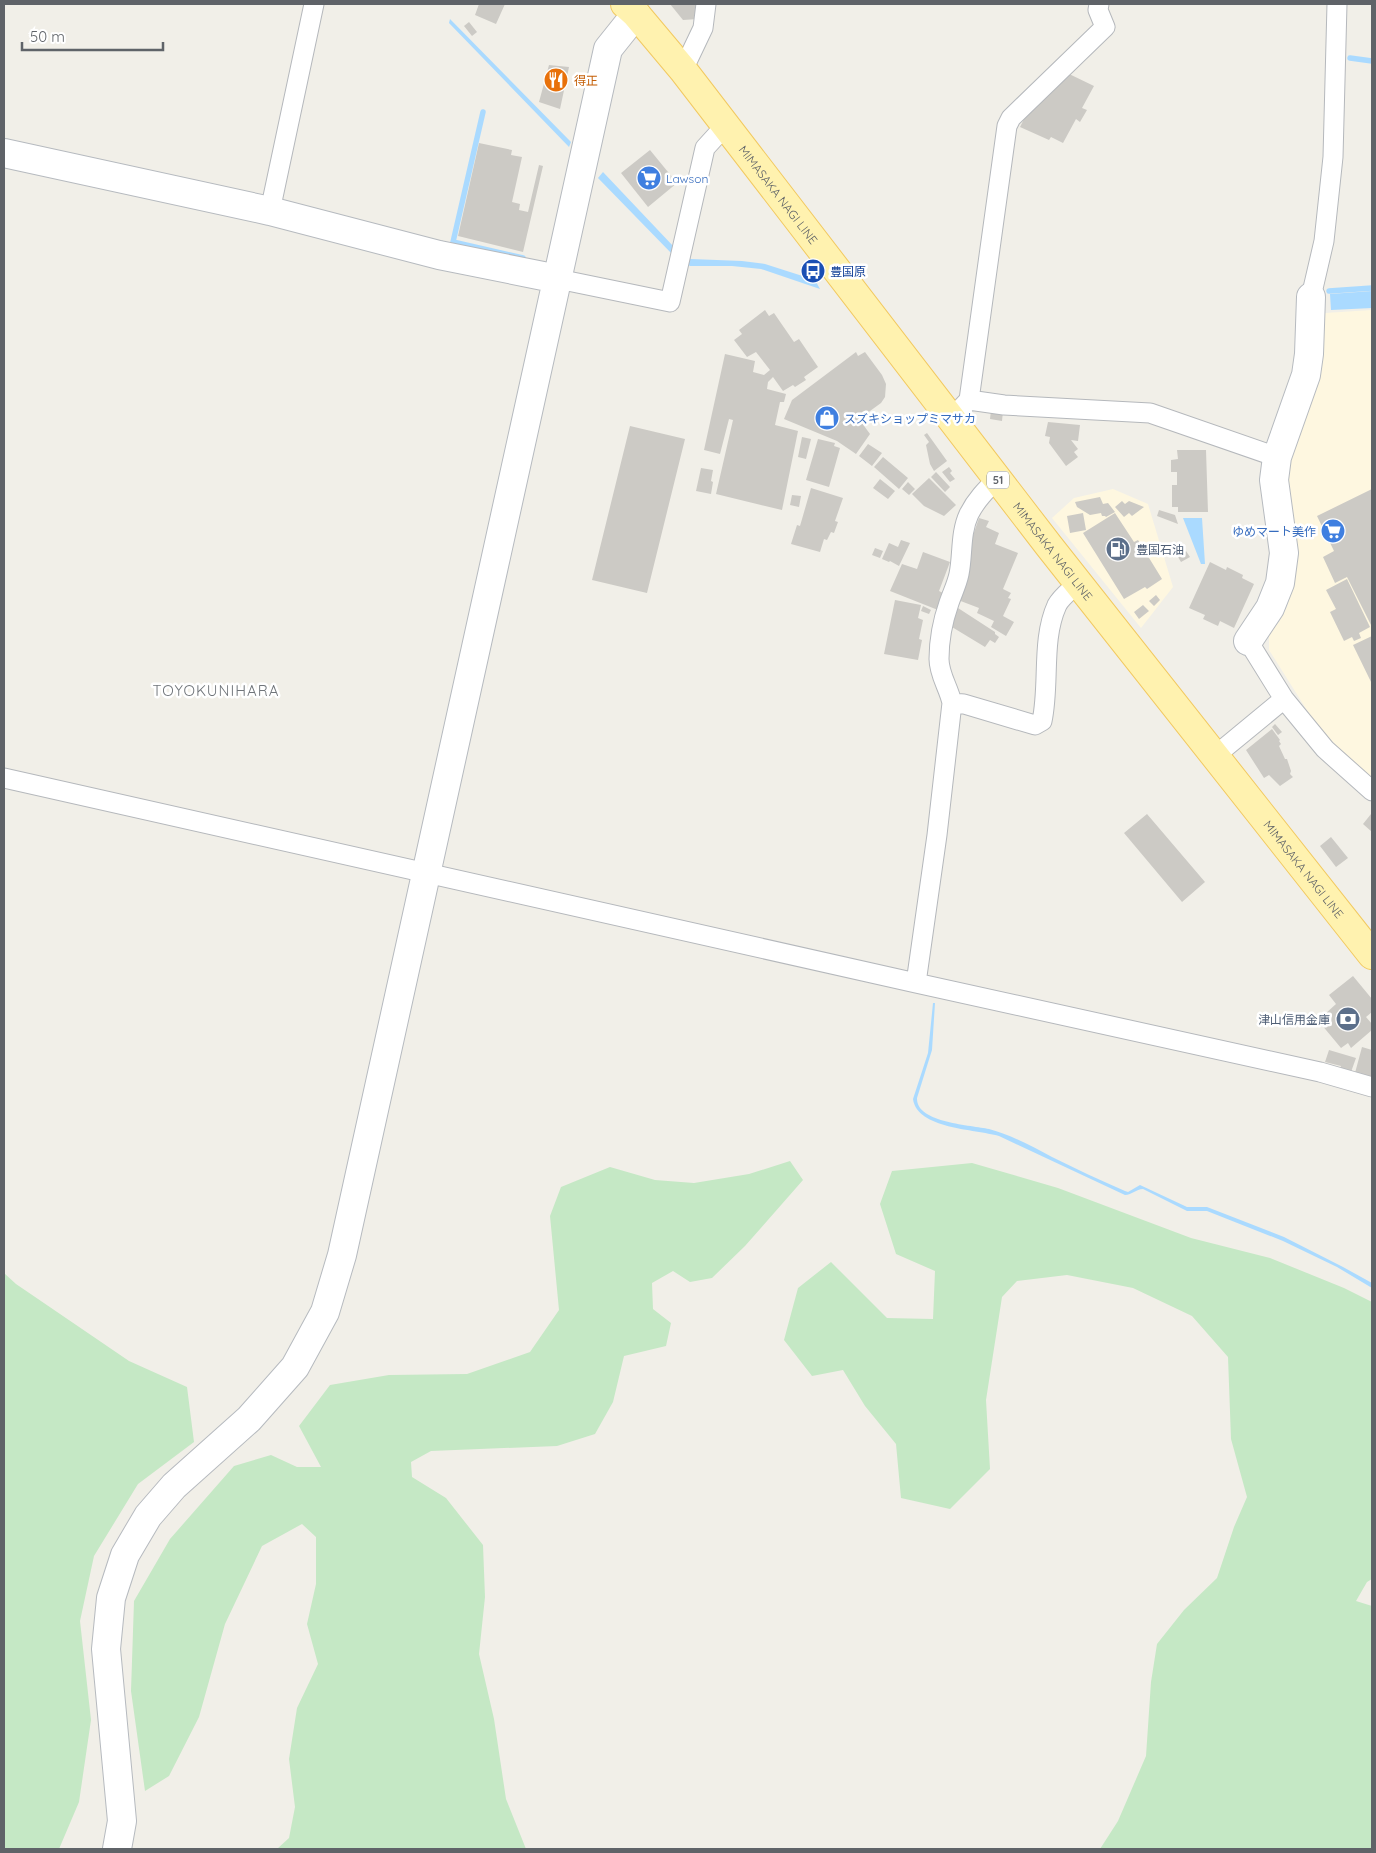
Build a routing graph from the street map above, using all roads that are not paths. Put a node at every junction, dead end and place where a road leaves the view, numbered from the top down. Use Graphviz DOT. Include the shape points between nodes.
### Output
graph roads {
  1 [pos="314,4"];
  2 [pos="706,4"];
  3 [pos="1099,4"];
  4 [pos="1337,4"];
  5 [pos="630,9"];
  6 [pos="683,70"];
  7 [pos="725,126"];
  8 [pos="4,153"];
  9 [pos="270,211"];
  10 [pos="558,280"];
  11 [pos="1311,297"];
  12 [pos="960,410"];
  13 [pos="1277,457"];
  14 [pos="997,479"];
  15 [pos="1078,583"];
  16 [pos="1248,641"];
  17 [pos="1284,699"];
  18 [pos="952,703"];
  19 [pos="1216,755"];
  20 [pos="4,778"];
  21 [pos="1372,792"];
  22 [pos="428,873"];
  23 [pos="1372,955"];
  24 [pos="916,983"];
  25 [pos="1372,1087"];
  26 [pos="117,1849"];
  1 -- 9 [label="street"];
  2 -- 6 [label="street" via="704,28"];
  3 -- 12 [label="street" via="1105,27 1011,118 1007,126"];
  4 -- 11 [label="street" via="1332,156 1324,241"];
  5 -- 6 [label="main road, MIMASAKA NAGI LINE / 51"];
  5 -- 10 [label="street" via="608,50"];
  6 -- 7 [label="main road, MIMASAKA NAGI LINE / 51"];
  7 -- 10 [label="street" via="705,148 670,302"];
  7 -- 12 [label="main road, MIMASAKA NAGI LINE / 51"];
  8 -- 9 [label="street"];
  9 -- 10 [label="street" via="439,255"];
  10 -- 22 [label="street"];
  11 -- 13 [label="street" via="1306,375"];
  12 -- 13 [label="street" via="1004,405 1150,413"];
  12 -- 14 [label="main road, MIMASAKA NAGI LINE / 51"];
  13 -- 16 [label="street" via="1274,480 1284,553 1280,584 1270,608"];
  14 -- 15 [label="main road, MIMASAKA NAGI LINE / 51"];
  14 -- 18 [label="street" via="981,494 968,515 963,533 963,556 943,624 939,660"];
  15 -- 18 [label="street" via="1058,603 1050,627 1042,721 1035,725"];
  15 -- 19 [label="main road, MIMASAKA NAGI LINE / 51"];
  16 -- 17 [label="street"];
  17 -- 19 [label="street"];
  17 -- 21 [label="street" via="1325,749"];
  18 -- 24 [label="street"];
  19 -- 23 [label="main road, MIMASAKA NAGI LINE / 51"];
  20 -- 22 [label="street"];
  22 -- 24 [label="street"];
  22 -- 26 [label="street" via="342,1256 325,1312 295,1367 249,1419 174,1486 148,1516 125,1555 111,1598 106,1649 122,1821"];
  24 -- 25 [label="street" via="1320,1072"];
}
